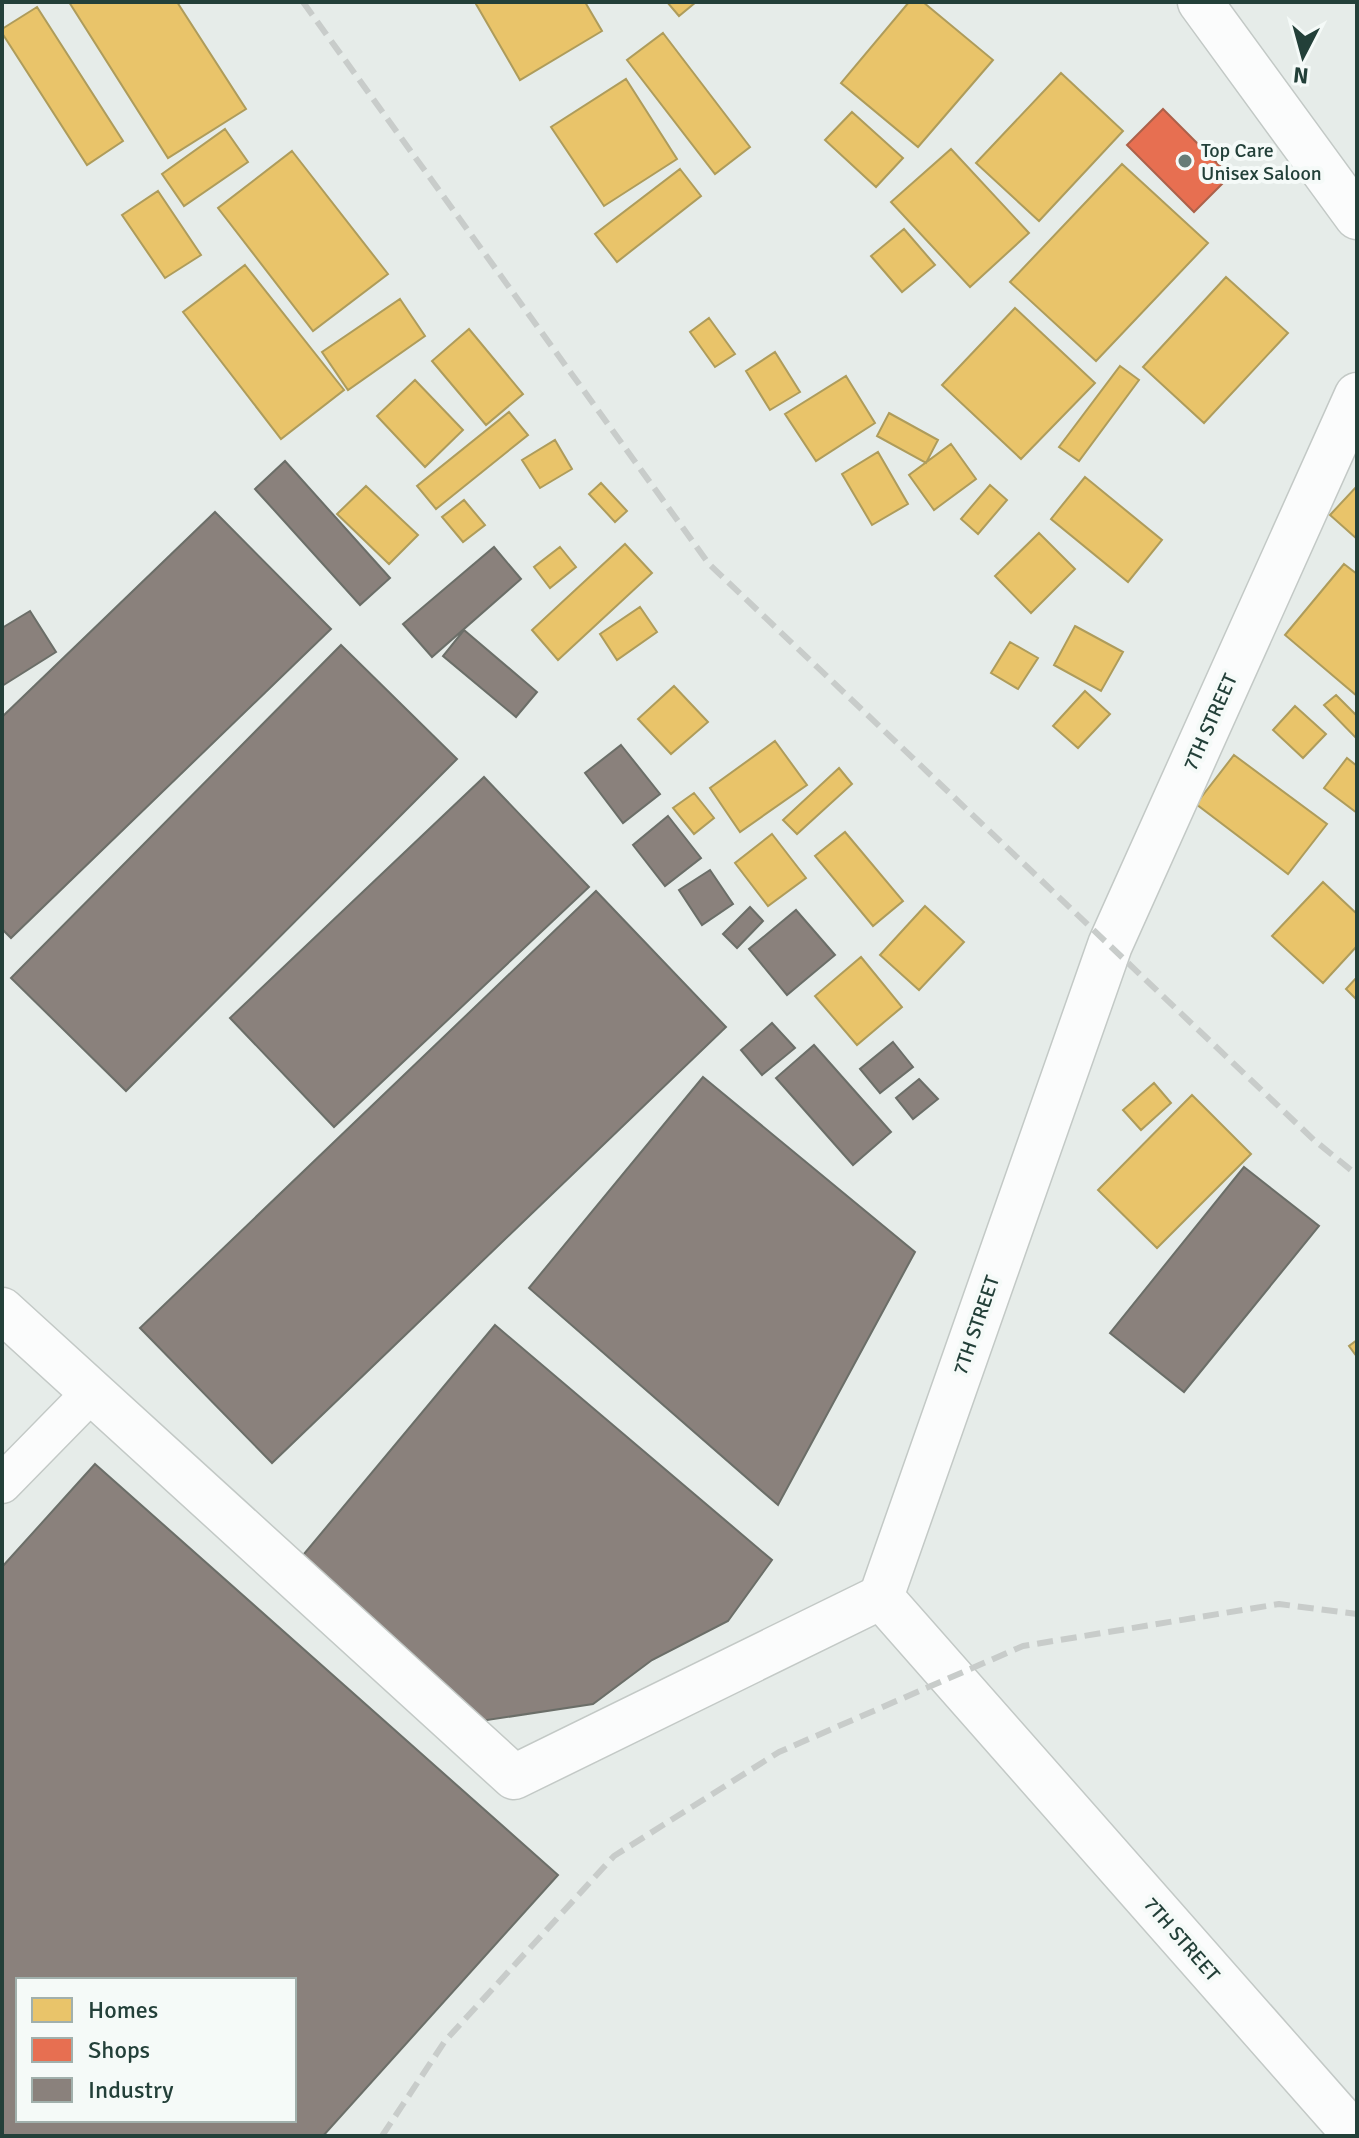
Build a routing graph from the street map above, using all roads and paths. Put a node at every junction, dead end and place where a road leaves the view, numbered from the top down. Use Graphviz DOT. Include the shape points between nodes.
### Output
graph roads {
  1 [pos="1200,2"];
  2 [pos="1357,217"];
  3 [pos="1357,395"];
  4 [pos="2,1310"];
  5 [pos="92,1392"];
  6 [pos="2,1484"];
  7 [pos="881,1597"];
  8 [pos="1356,2136"];
  1 -- 2 [label="street"];
  3 -- 7 [label="street, 7TH STREET" via="1110,945"];
  4 -- 5 [label="street"];
  5 -- 6 [label="lane"];
  5 -- 7 [label="street" via="514,1777"];
  7 -- 8 [label="street, 7TH STREET"];
}
